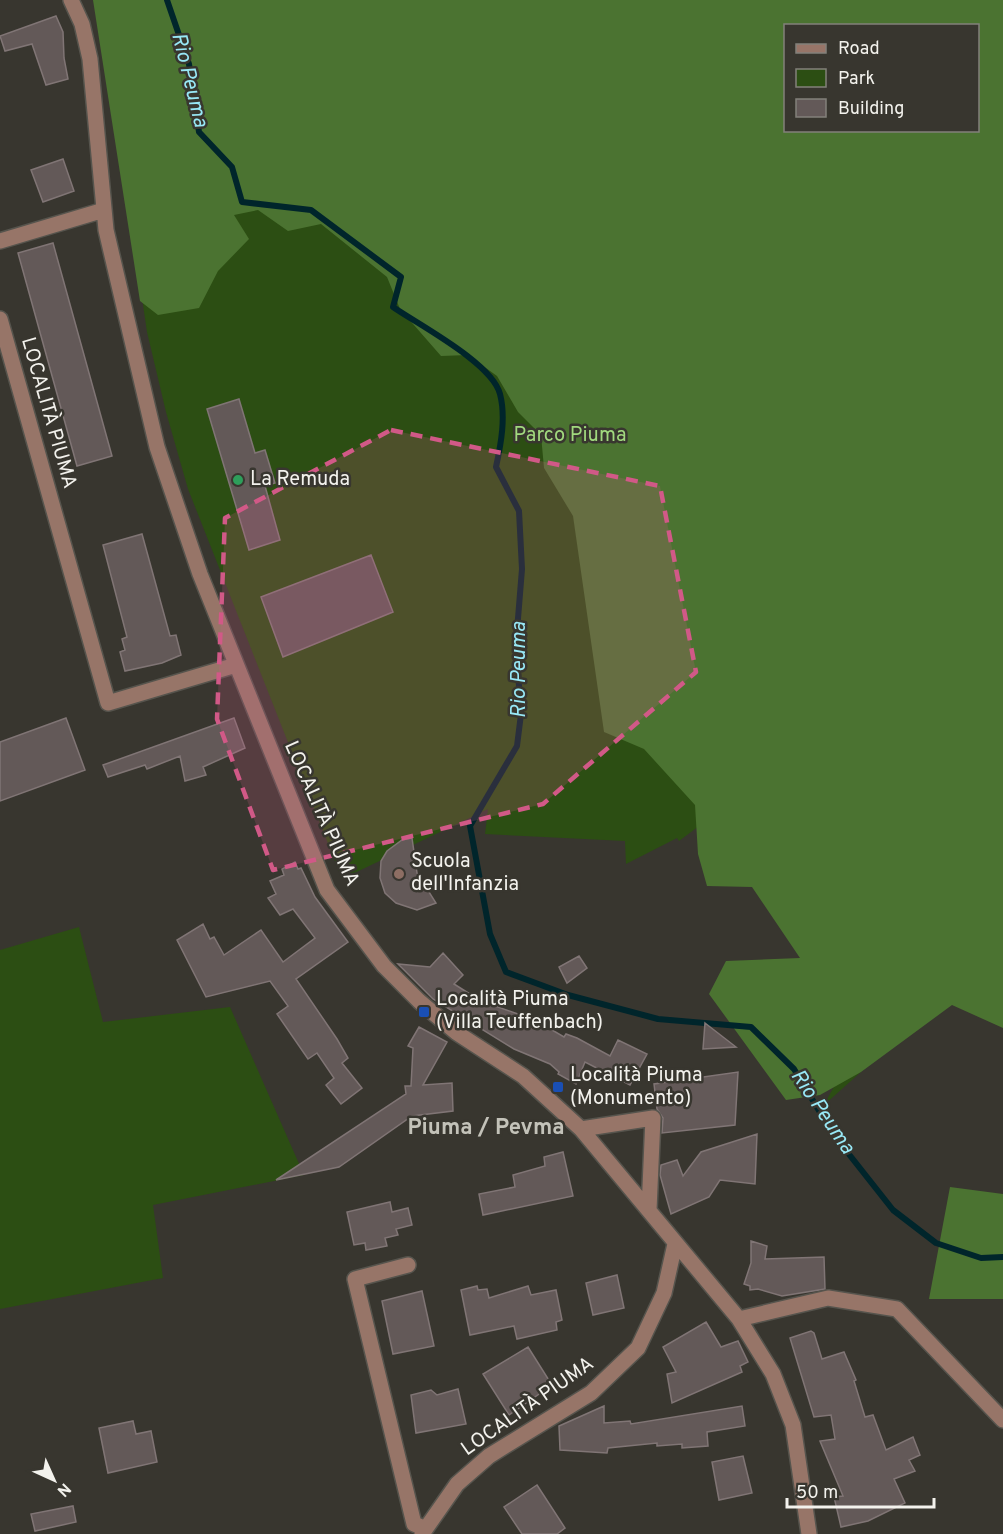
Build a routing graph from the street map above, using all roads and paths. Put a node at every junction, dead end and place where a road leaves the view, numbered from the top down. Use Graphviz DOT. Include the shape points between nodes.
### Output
graph roads {
  1 [pos="71,0"];
  2 [pos="104,210"];
  3 [pos="0,241"];
  4 [pos="0,319"];
  5 [pos="236,665"];
  6 [pos="581,1129"];
  7 [pos="649,1210"];
  8 [pos="675,1244"];
  9 [pos="408,1265"];
  10 [pos="739,1319"];
  11 [pos="1003,1420"];
  12 [pos="423,1531"];
  13 [pos="809,1534"];
  1 -- 2 [label="street, LOCALITÀ PIUMA" via="82,24 90,59"];
  2 -- 3 [label="street"];
  2 -- 5 [label="street, LOCALITÀ PIUMA" via="157,447"];
  4 -- 5 [label="street, LOCALITÀ PIUMA" via="108,703"];
  5 -- 6 [label="street, LOCALITÀ PIUMA" via="327,890 377,956 419,1001 523,1076"];
  6 -- 7 [label="street, LOCALITÀ PIUMA"];
  6 -- 7 [label="street" via="653,1118"];
  7 -- 8 [label="street, LOCALITÀ PIUMA"];
  8 -- 10 [label="street, LOCALITÀ PIUMA"];
  8 -- 12 [label="street, LOCALITÀ PIUMA" via="664,1293 638,1348 591,1393 489,1456 457,1485"];
  9 -- 12 [label="street" via="355,1280 414,1524"];
  10 -- 11 [label="street" via="828,1298 897,1309"];
  10 -- 13 [label="street, LOCALITÀ PIUMA" via="773,1374 793,1425"];
}
